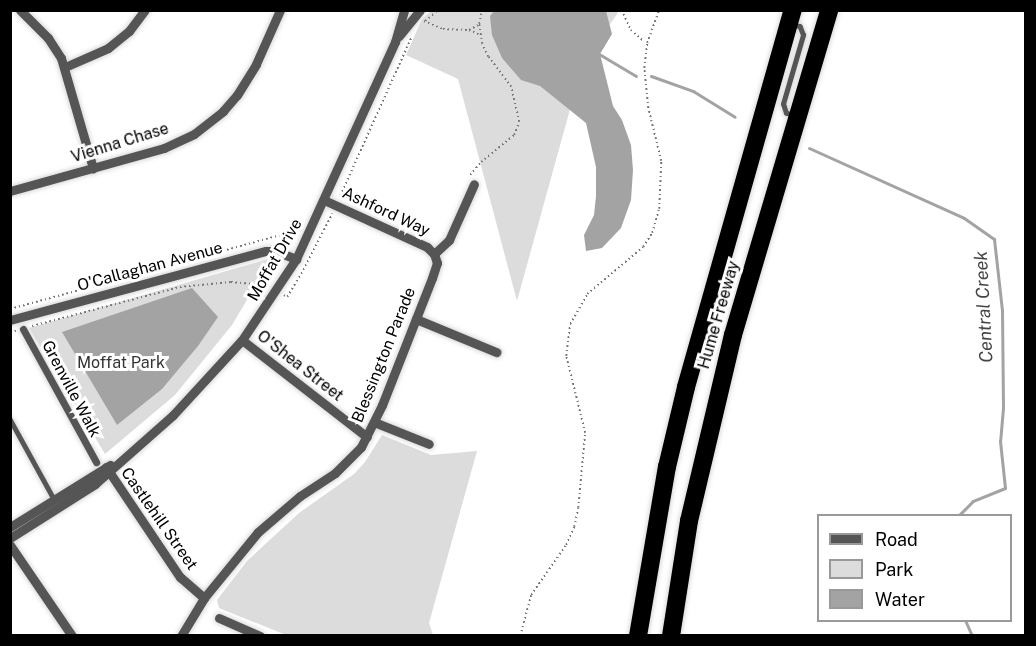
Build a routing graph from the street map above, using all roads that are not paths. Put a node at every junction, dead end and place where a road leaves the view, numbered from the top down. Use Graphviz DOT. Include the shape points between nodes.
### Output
graph roads {
  1 [pos="20,10"];
  2 [pos="145,10"];
  3 [pos="280,10"];
  4 [pos="404,10"];
  5 [pos="829,10"];
  6 [pos="417,14"];
  7 [pos="792,17"];
  8 [pos="395,42"];
  9 [pos="65,67"];
  10 [pos="798,117"];
  11 [pos="93,168"];
  12 [pos="471,180"];
  13 [pos="10,190"];
  14 [pos="324,200"];
  15 [pos="434,254"];
  16 [pos="296,259"];
  17 [pos="10,309"];
  18 [pos="416,319"];
  19 [pos="12,320"];
  20 [pos="23,329"];
  21 [pos="242,340"];
  22 [pos="496,352"];
  23 [pos="10,419"];
  24 [pos="374,422"];
  25 [pos="367,437"];
  26 [pos="429,444"];
  27 [pos="96,462"];
  28 [pos="107,470"];
  29 [pos="54,500"];
  30 [pos="10,527"];
  31 [pos="10,538"];
  32 [pos="10,545"];
  33 [pos="214,582"];
  34 [pos="204,597"];
  35 [pos="219,618"];
  36 [pos="72,636"];
  37 [pos="181,636"];
  38 [pos="260,636"];
  39 [pos="638,636"];
  40 [pos="670,636"];
  1 -- 9 [label="street" via="48,38"];
  2 -- 9 [label="street" via="129,31 108,48"];
  3 -- 11 [label="street, Vienna Chase" via="248,80 208,124 164,148"];
  4 -- 8 [label="street, Moffat Drive"];
  5 -- 10 [label="highway, Hume Freeway"];
  6 -- 8 [label="street, Moffat Drive"];
  7 -- 10 [label="lane" via="803,36 783,104 786,113"];
  7 -- 39 [label="highway, Hume Freeway" via="686,387 663,488"];
  8 -- 14 [label="street, Moffat Drive"];
  9 -- 11 [label="street"];
  10 -- 40 [label="highway, Hume Freeway" via="707,436"];
  11 -- 13 [label="street, Vienna Chase"];
  12 -- 15 [label="street" via="449,240"];
  14 -- 15 [label="street, Ashford Way" via="427,246"];
  14 -- 16 [label="street, Moffat Drive"];
  15 -- 18 [label="street, Blessington Parade" via="436,267"];
  16 -- 19 [label="street, O'Callaghan Avenue" via="266,251"];
  16 -- 21 [label="street, Moffat Drive"];
  17 -- 19 [label="street"];
  18 -- 22 [label="street"];
  18 -- 24 [label="street, Blessington Parade"];
  20 -- 27 [label="street, Grenville Walk"];
  21 -- 25 [label="street, O'Shea Street"];
  21 -- 28 [label="street, Moffat Drive" via="173,415"];
  23 -- 29 [label="lane"];
  24 -- 25 [label="street, Blessington Parade"];
  24 -- 26 [label="street"];
  25 -- 33 [label="street, Blessington Parade" via="346,464 258,532"];
  28 -- 29 [label="street, Moffat Drive"];
  28 -- 31 [label="street, Moffat Drive" via="83,493"];
  28 -- 34 [label="street, Castlehill Street" via="180,577"];
  29 -- 30 [label="street, Moffat Drive"];
  32 -- 36 [label="street"];
  33 -- 34 [label="street, Castlehill Street"];
  34 -- 37 [label="street"];
  35 -- 38 [label="street"];
}
